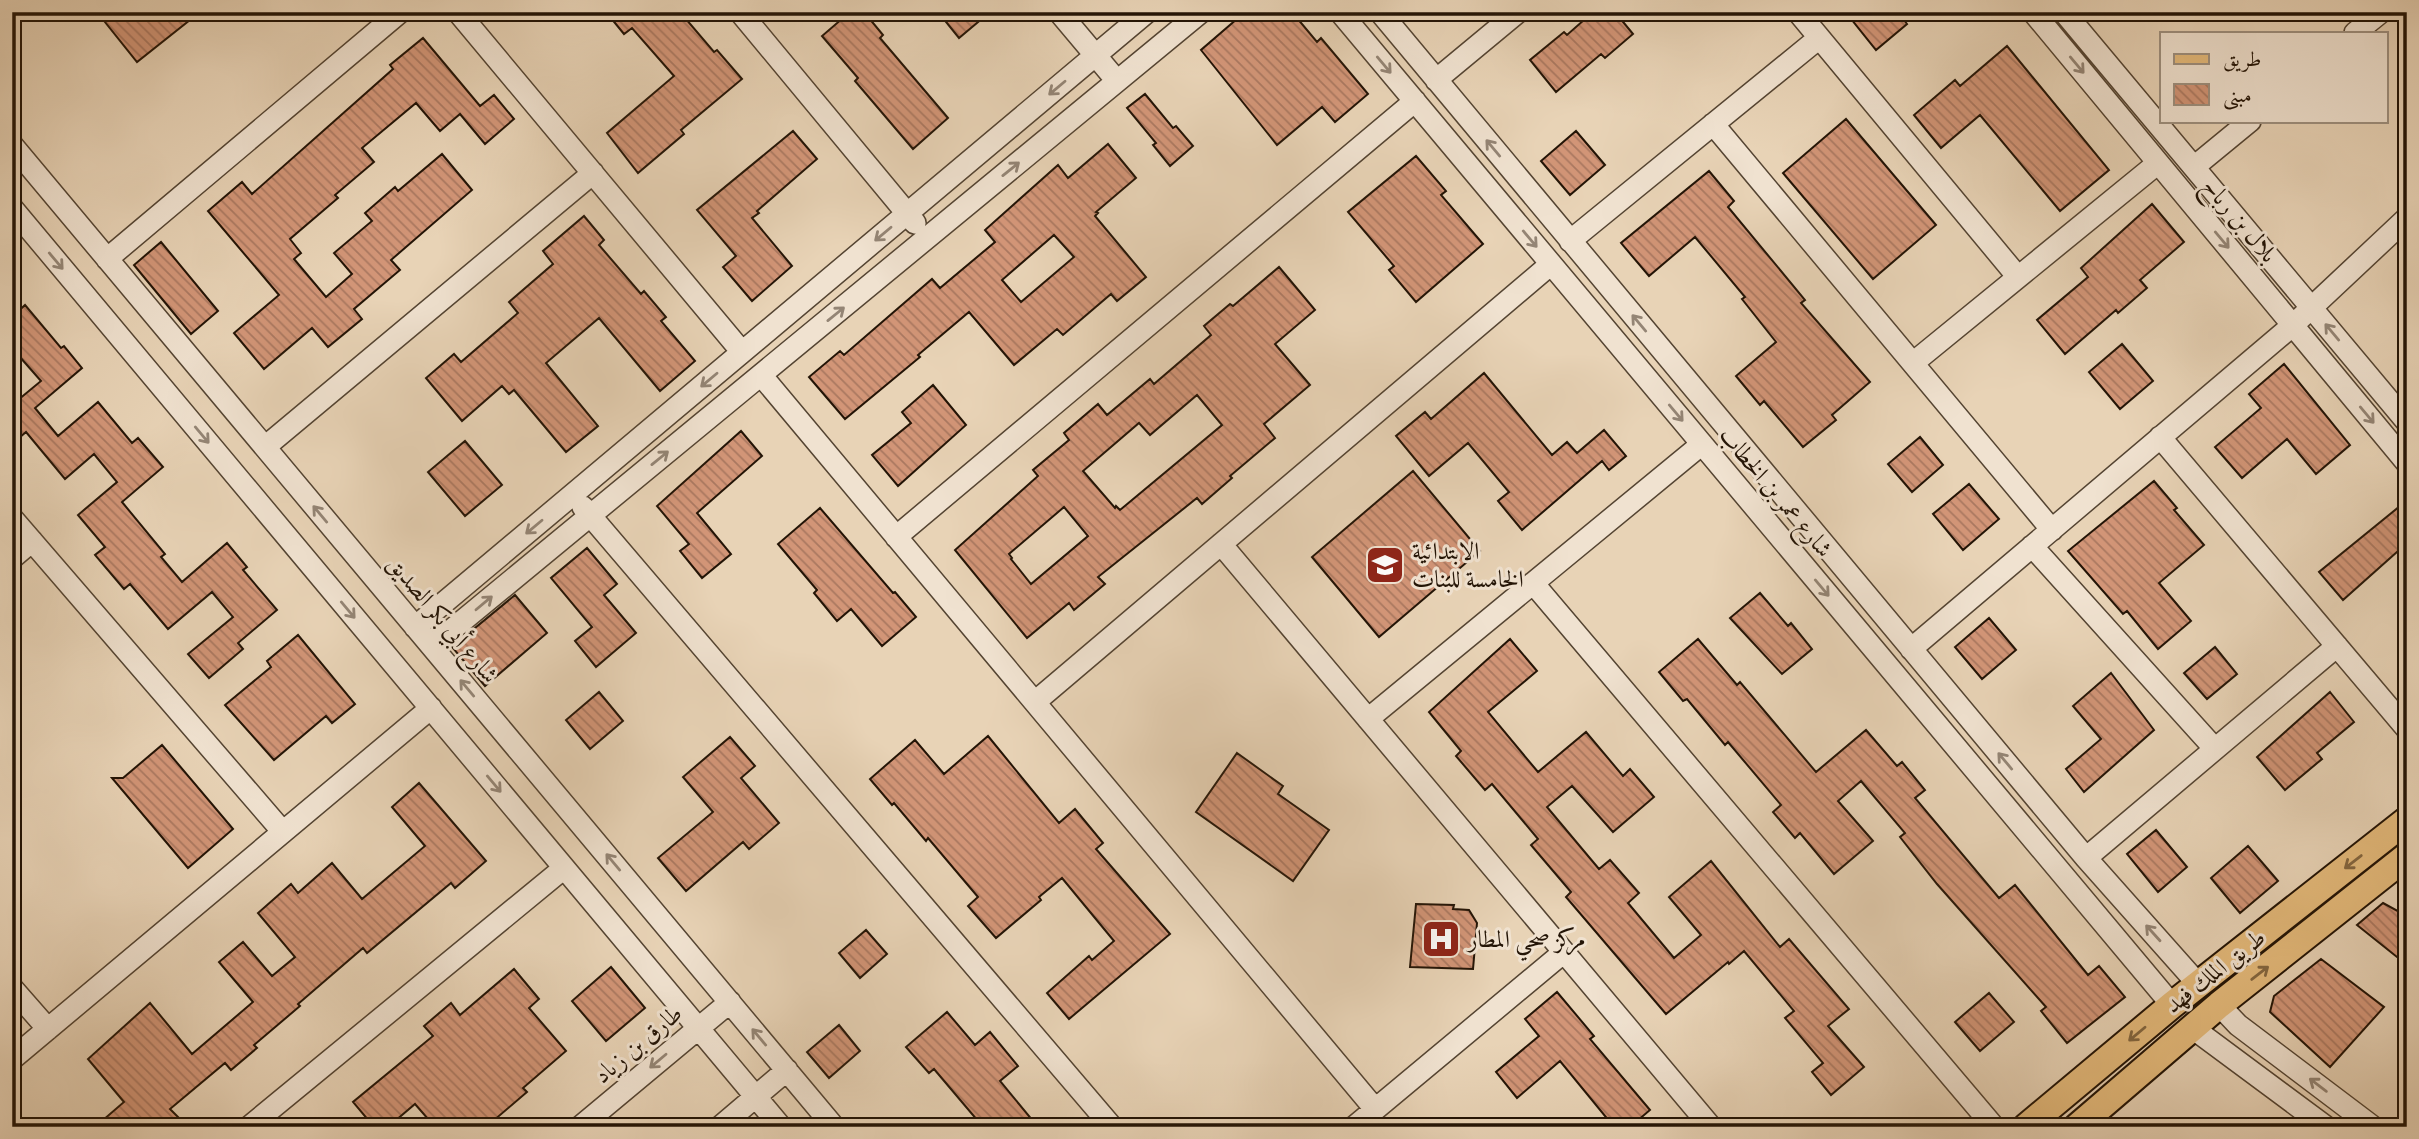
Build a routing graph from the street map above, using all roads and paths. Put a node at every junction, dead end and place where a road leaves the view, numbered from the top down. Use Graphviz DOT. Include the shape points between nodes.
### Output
graph roads {
  1 [pos="400,12"];
  2 [pos="458,12"];
  3 [pos="740,12"];
  4 [pos="1059,12"];
  5 [pos="1147,12"];
  6 [pos="1201,12"];
  7 [pos="1340,12"];
  8 [pos="1380,12"];
  9 [pos="1518,12"];
  10 [pos="1798,12"];
  11 [pos="2033,12"];
  12 [pos="2064,12"];
  13 [pos="2381,12"];
  14 [pos="2357,32"];
  15 [pos="1819,38"];
  16 [pos="1096,55"];
  17 [pos="1436,80"];
  18 [pos="1117,81"];
  19 [pos="1415,101"];
  20 [pos="2248,122"];
  21 [pos="1713,124"];
  22 [pos="12,145"];
  23 [pos="2158,163"];
  24 [pos="2194,167"];
  25 [pos="593,173"];
  26 [pos="12,208"];
  27 [pos="908,213"];
  28 [pos="2407,218"];
  29 [pos="928,238"];
  30 [pos="1570,241"];
  31 [pos="107,259"];
  32 [pos="1551,264"];
  33 [pos="2018,277"];
  34 [pos="2311,308"];
  35 [pos="2293,325"];
  36 [pos="742,352"];
  37 [pos="1913,363"];
  38 [pos="761,375"];
  39 [pos="2399,396"];
  40 [pos="2407,422"];
  41 [pos="2160,437"];
  42 [pos="1702,444"];
  43 [pos="265,447"];
  44 [pos="2407,463"];
  45 [pos="573,495"];
  46 [pos="591,515"];
  47 [pos="12,518"];
  48 [pos="2052,530"];
  49 [pos="896,537"];
  50 [pos="32,541"];
  51 [pos="1221,544"];
  52 [pos="2032,546"];
  53 [pos="12,558"];
  54 [pos="1533,583"];
  55 [pos="415,627"];
  56 [pos="432,646"];
  57 [pos="2337,646"];
  58 [pos="1911,649"];
  59 [pos="1035,702"];
  60 [pos="430,708"];
  61 [pos="1368,719"];
  62 [pos="2407,729"];
  63 [pos="2215,749"];
  64 [pos="2407,820"];
  65 [pos="283,832"];
  66 [pos="2407,856"];
  67 [pos="2086,858"];
  68 [pos="564,868"];
  69 [pos="1564,952"];
  70 [pos="2198,984"];
  71 [pos="12,988"];
  72 [pos="730,1002"];
  73 [pos="2172,1005"];
  74 [pos="2219,1005"];
  75 [pos="698,1028"];
  76 [pos="48,1029"];
  77 [pos="2194,1029"];
  78 [pos="12,1059"];
  79 [pos="787,1070"];
  80 [pos="756,1097"];
  81 [pos="1375,1109"];
  82 [pos="1705,1125"];
  83 [pos="249,1127"];
  84 [pos="580,1127"];
  85 [pos="720,1127"];
  86 [pos="781,1127"];
  87 [pos="834,1127"];
  88 [pos="1112,1127"];
  89 [pos="1354,1127"];
  90 [pos="1994,1127"];
  91 [pos="2026,1127"];
  92 [pos="2077,1127"];
  93 [pos="2326,1127"];
  94 [pos="2373,1127"];
  1 -- 31 [label="street"];
  2 -- 25 [label="street"];
  3 -- 27 [label="street"];
  4 -- 16 [label="street"];
  5 -- 16 [label="street"];
  6 -- 18 [label="street"];
  7 -- 19 [label="street, شارع عمر بن الخطاب, one-way"];
  8 -- 17 [label="street, شارع عمر بن الخطاب"];
  9 -- 17 [label="street"];
  10 -- 15 [label="street"];
  11 -- 23 [label="street, بلال بن رباح, one-way"];
  12 -- 24 [label="street, بلال بن رباح"];
  13 -- 14 [label="street"];
  15 -- 21 [label="street"];
  15 -- 33 [label="street"];
  16 -- 18 [label="street"];
  16 -- 27 [label="street, one-way"];
  30 -- 17 [label="street, شارع عمر بن الخطاب, one-way"];
  29 -- 18 [label="street, one-way"];
  19 -- 32 [label="street, شارع عمر بن الخطاب, one-way"];
  19 -- 49 [label="street"];
  20 -- 24 [label="street"];
  21 -- 30 [label="street"];
  21 -- 37 [label="street"];
  22 -- 31 [label="street, شارع أبي بكر الصديق"];
  23 -- 33 [label="street"];
  23 -- 35 [label="street, بلال بن رباح, one-way"];
  24 -- 34 [label="street, بلال بن رباح"];
  25 -- 36 [label="street"];
  25 -- 43 [label="street"];
  26 -- 60 [label="street, one-way"];
  27 -- 29 [label="street"];
  27 -- 36 [label="street, one-way"];
  28 -- 34 [label="street"];
  38 -- 29 [label="street, one-way"];
  58 -- 30 [label="street, شارع عمر بن الخطاب, one-way"];
  31 -- 43 [label="street, شارع أبي بكر الصديق"];
  32 -- 42 [label="street, شارع عمر بن الخطاب, one-way"];
  32 -- 51 [label="street"];
  33 -- 37 [label="street"];
  34 -- 35 [label="street"];
  39 -- 34 [label="street, بلال بن رباح, one-way"];
  35 -- 41 [label="street"];
  35 -- 44 [label="street, بلال بن رباح, one-way"];
  36 -- 45 [label="street, one-way"];
  37 -- 48 [label="street"];
  46 -- 38 [label="street, one-way"];
  38 -- 49 [label="street"];
  39 -- 40 [label="street, بلال بن رباح"];
  41 -- 48 [label="street"];
  41 -- 57 [label="street"];
  42 -- 54 [label="street"];
  42 -- 73 [label="street, شارع عمر بن الخطاب, one-way"];
  55 -- 43 [label="street, شارع أبي بكر الصديق, one-way"];
  45 -- 46 [label="street"];
  45 -- 55 [label="street, one-way"];
  56 -- 46 [label="street, one-way"];
  46 -- 88 [label="street"];
  47 -- 50 [label="street"];
  48 -- 52 [label="street"];
  49 -- 59 [label="street"];
  50 -- 53 [label="street"];
  50 -- 65 [label="street"];
  51 -- 59 [label="street"];
  51 -- 61 [label="street"];
  52 -- 58 [label="street"];
  52 -- 63 [label="street"];
  54 -- 61 [label="street"];
  54 -- 90 [label="street"];
  55 -- 56 [label="street, شارع أبي بكر الصديق"];
  72 -- 56 [label="street, شارع أبي بكر الصديق, one-way"];
  57 -- 62 [label="street"];
  57 -- 63 [label="street"];
  67 -- 58 [label="street, شارع عمر بن الخطاب, one-way"];
  59 -- 81 [label="street"];
  60 -- 65 [label="street"];
  60 -- 68 [label="street, one-way"];
  61 -- 69 [label="street"];
  63 -- 67 [label="street"];
  64 -- 70 [label="main road, طريق الملك فهد, one-way"];
  65 -- 76 [label="street"];
  74 -- 66 [label="main road, طريق الملك فهد, one-way"];
  70 -- 67 [label="street, شارع عمر بن الخطاب, one-way"];
  68 -- 75 [label="street"];
  68 -- 83 [label="street"];
  69 -- 81 [label="street"];
  69 -- 82 [label="street"];
  70 -- 73 [label="main road, طريق الملك فهد"];
  71 -- 76 [label="street"];
  72 -- 75 [label="street, طارق بن زياد"];
  79 -- 72 [label="street, شارع أبي بكر الصديق, one-way"];
  73 -- 91 [label="main road, طريق الملك فهد, one-way"];
  74 -- 77 [label="main road, طريق الملك فهد"];
  94 -- 74 [label="street, one-way" via="2238,1025"];
  75 -- 80 [label="street"];
  75 -- 84 [label="street, طارق بن زياد, one-way"];
  76 -- 78 [label="street"];
  77 -- 92 [label="main road, طريق الملك فهد"];
  77 -- 93 [label="street"];
  79 -- 80 [label="street"];
  79 -- 87 [label="street, شارع أبي بكر الصديق"];
  80 -- 85 [label="street"];
  80 -- 86 [label="street"];
  81 -- 89 [label="street"];
}
